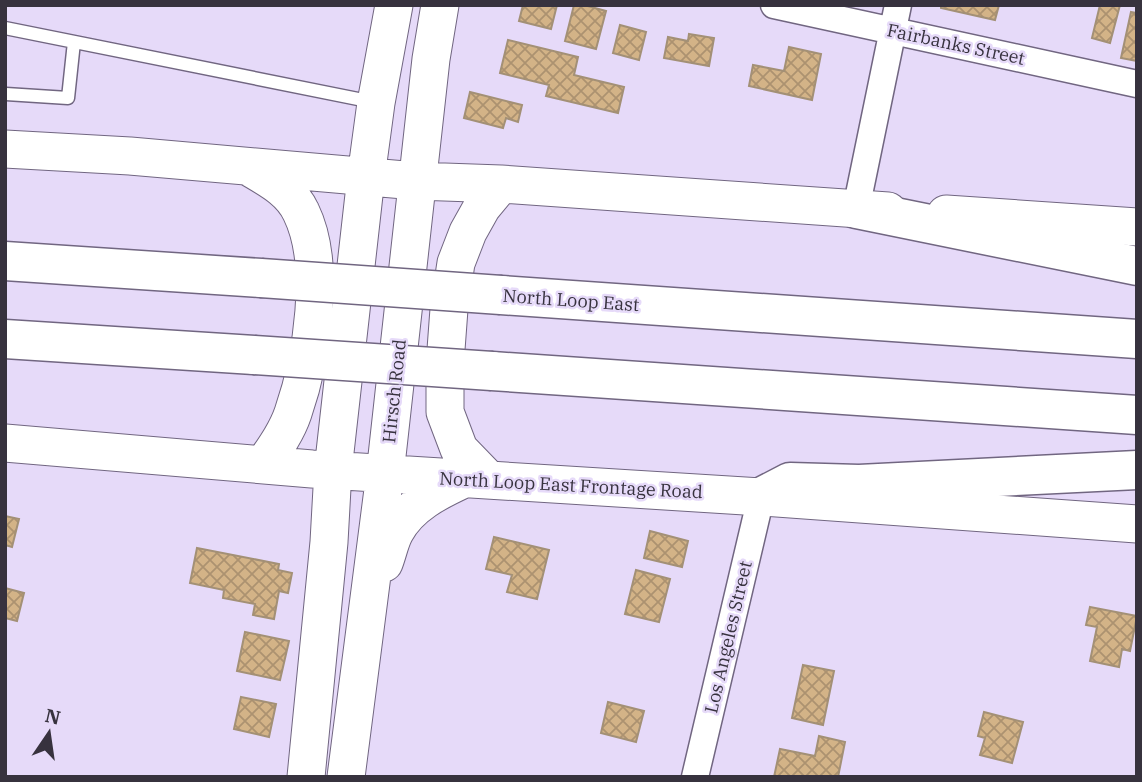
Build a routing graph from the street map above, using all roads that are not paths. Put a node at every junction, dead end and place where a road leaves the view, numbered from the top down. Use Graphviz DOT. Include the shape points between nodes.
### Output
graph roads {
  1 [pos="394,5"];
  2 [pos="440,5"];
  3 [pos="774,5"];
  4 [pos="895,18"];
  5 [pos="5,28"];
  6 [pos="74,42"];
  7 [pos="1137,84"];
  8 [pos="6,94"];
  9 [pos="376,103"];
  10 [pos="5,149"];
  11 [pos="248,166"];
  12 [pos="366,177"];
  13 [pos="416,181"];
  14 [pos="501,184"];
  15 [pos="856,209"];
  16 [pos="1137,227"];
  17 [pos="5,261"];
  18 [pos="1137,266"];
  19 [pos="5,338"];
  20 [pos="1137,339"];
  21 [pos="1137,415"];
  22 [pos="5,443"];
  23 [pos="264,464"];
  24 [pos="333,470"];
  25 [pos="1137,470"];
  26 [pos="385,474"];
  27 [pos="476,480"];
  28 [pos="761,497"];
  29 [pos="1137,524"];
  30 [pos="368,611"];
  31 [pos="306,777"];
  32 [pos="346,777"];
  33 [pos="695,777"];
  1 -- 9 [label="main road"];
  2 -- 13 [label="main road, Hirsch Road"];
  3 -- 4 [label="street, Fairbanks Street"];
  4 -- 7 [label="street, Fairbanks Street"];
  4 -- 15 [label="street"];
  5 -- 6 [label="lane"];
  6 -- 8 [label="lane" via="68,98"];
  6 -- 9 [label="lane"];
  9 -- 12 [label="main road"];
  10 -- 11 [label="main road"];
  11 -- 12 [label="main road"];
  11 -- 23 [label="main road" via="283,188 301,210 312,244 316,299 309,352 293,413"];
  12 -- 13 [label="main road"];
  12 -- 24 [label="main road"];
  13 -- 14 [label="main road"];
  13 -- 26 [label="main road, Hirsch Road"];
  14 -- 15 [label="main road"];
  14 -- 27 [label="main road" via="468,232 456,263 449,309 445,412"];
  15 -- 16 [label="main road"];
  15 -- 18 [label="highway"];
  17 -- 20 [label="highway, North Loop East, bridge"];
  19 -- 21 [label="highway, bridge"];
  22 -- 23 [label="main road, North Loop East Frontage Road"];
  23 -- 24 [label="main road, North Loop East Frontage Road"];
  24 -- 26 [label="main road, North Loop East Frontage Road"];
  24 -- 31 [label="main road"];
  25 -- 28 [label="highway" via="871,483 790,482"];
  26 -- 27 [label="main road, North Loop East Frontage Road"];
  26 -- 30 [label="main road, Hirsch Road"];
  27 -- 28 [label="main road, North Loop East Frontage Road"];
  27 -- 30 [label="main road" via="438,491 407,516 395,532"];
  28 -- 29 [label="main road, North Loop East Frontage Road"];
  28 -- 33 [label="street, Los Angeles Street"];
  30 -- 32 [label="main road, Hirsch Road"];
}
